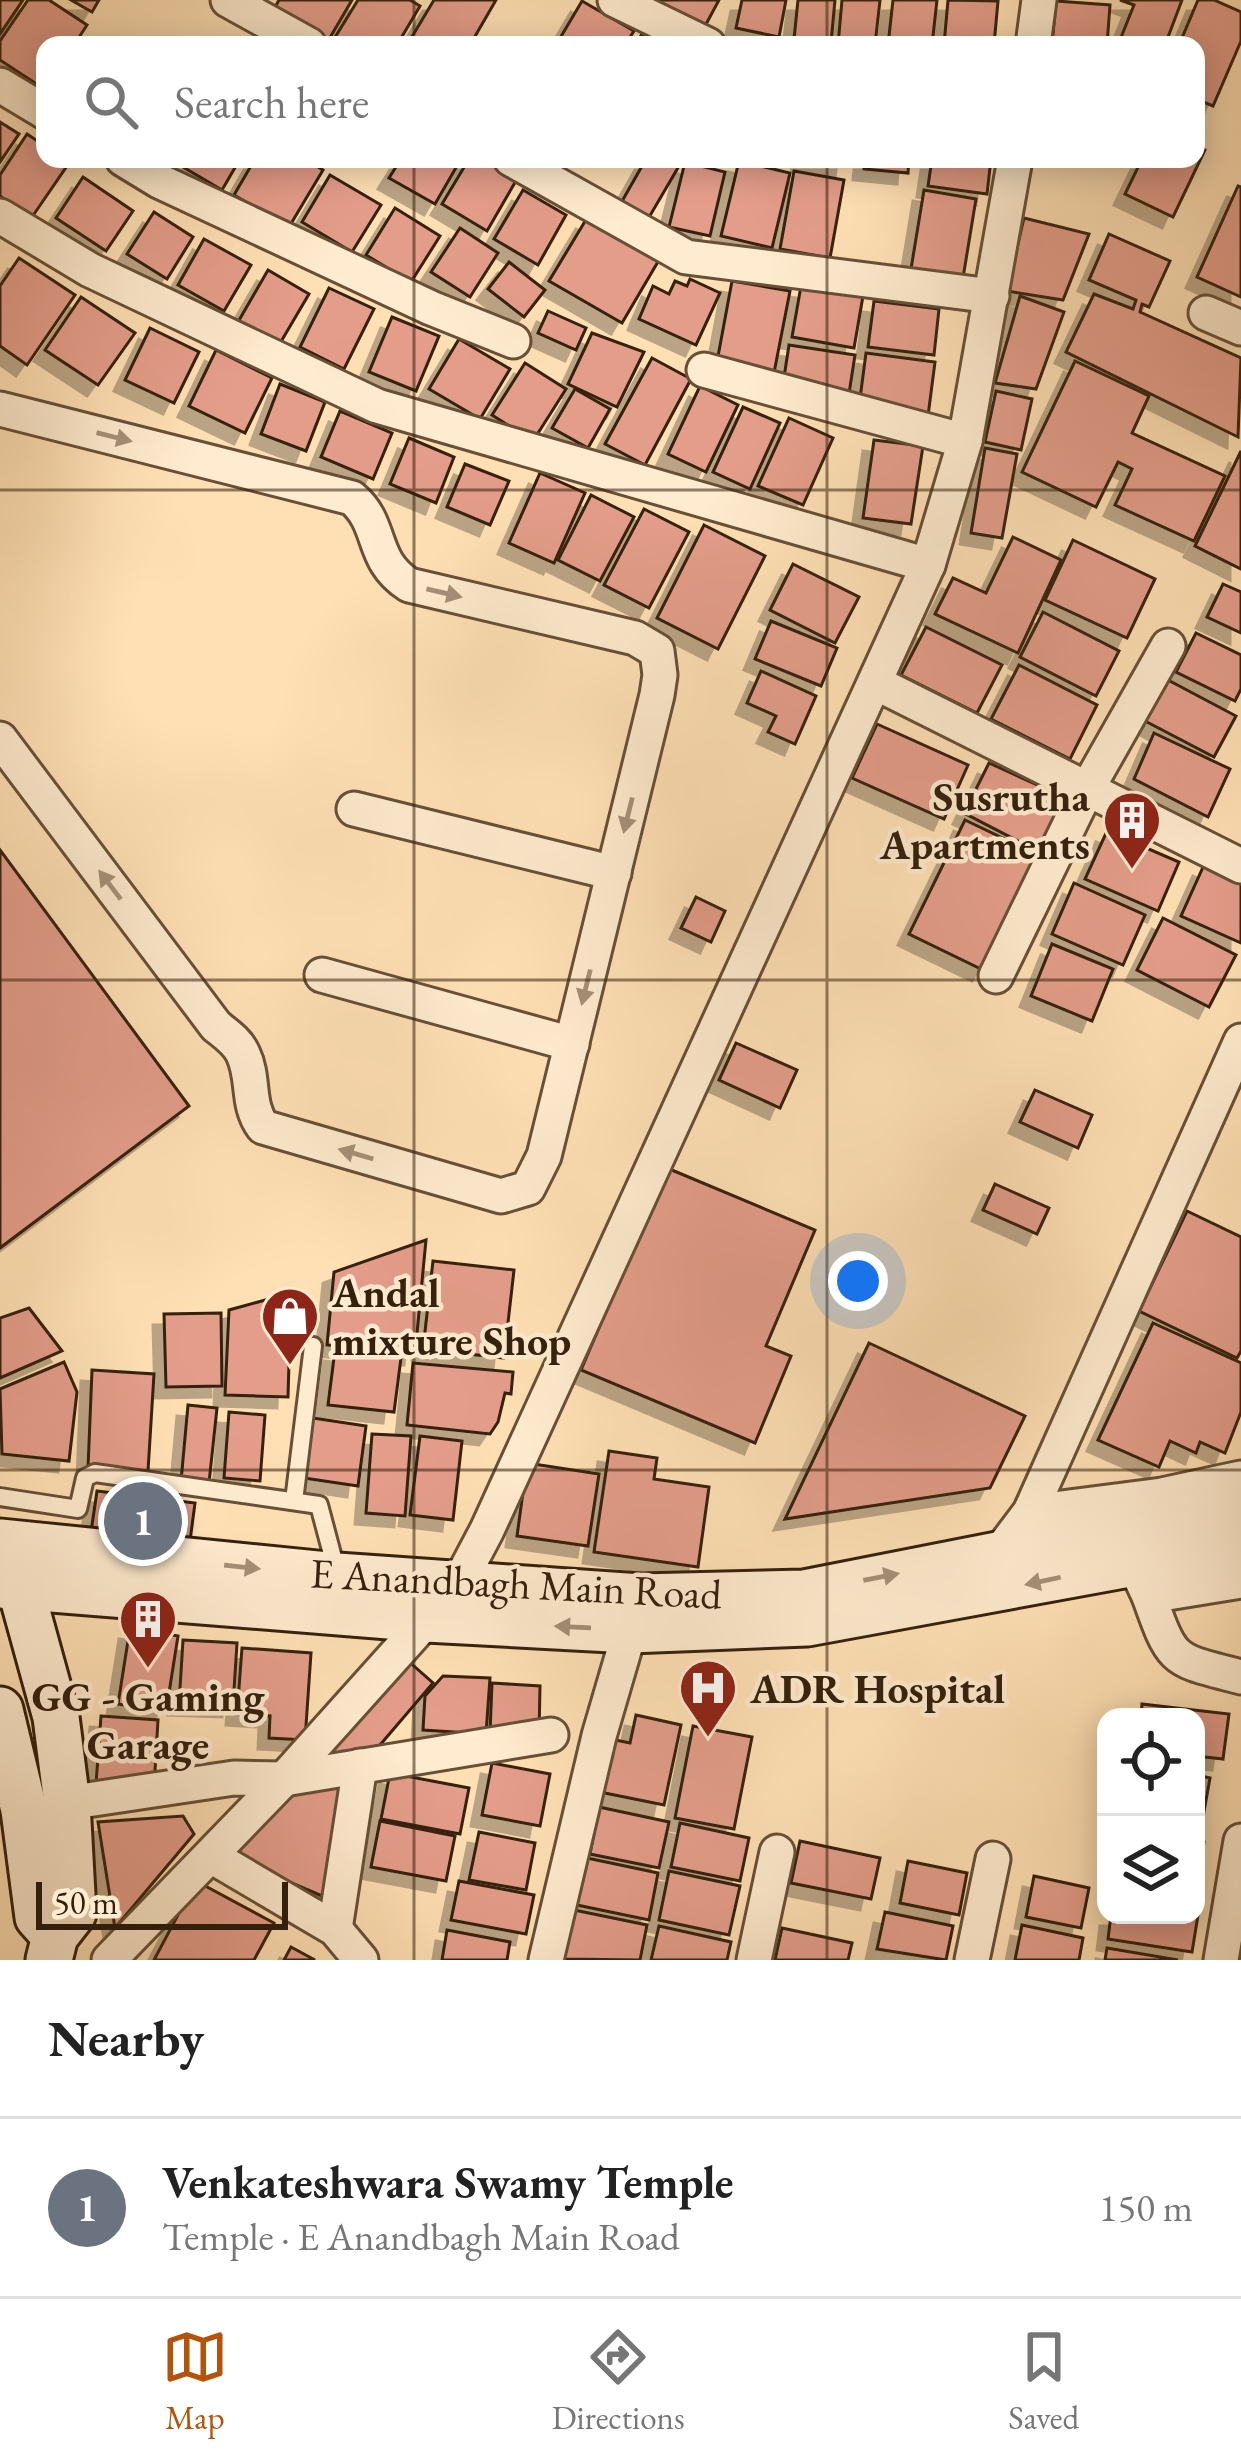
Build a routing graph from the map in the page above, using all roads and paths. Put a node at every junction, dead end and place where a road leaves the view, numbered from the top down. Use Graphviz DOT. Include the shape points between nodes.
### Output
graph roads {
  1 [pos="229,0"];
  2 [pos="615,0"];
  3 [pos="1039,0"];
  4 [pos="292,36"];
  5 [pos="689,36"];
  6 [pos="1034,36"];
  7 [pos="0,85"];
  8 [pos="36,107"];
  9 [pos="136,168"];
  10 [pos="528,168"];
  11 [pos="1013,168"];
  12 [pos="0,216"];
  13 [pos="992,296"];
  14 [pos="1206,313"];
  15 [pos="1241,328"];
  16 [pos="513,341"];
  17 [pos="704,370"];
  18 [pos="0,409"];
  19 [pos="965,441"];
  20 [pos="928,565"];
  21 [pos="1168,646"];
  22 [pos="876,683"];
  23 [pos="0,739"];
  24 [pos="1086,791"];
  25 [pos="354,809"];
  26 [pos="1241,866"];
  27 [pos="614,873"];
  28 [pos="322,975"];
  29 [pos="996,976"];
  30 [pos="1241,1041"];
  31 [pos="572,1044"];
  32 [pos="313,1346"];
  33 [pos="1241,1478"];
  34 [pos="0,1497"];
  35 [pos="294,1501"];
  36 [pos="1241,1508"];
  37 [pos="1030,1512"];
  38 [pos="1241,1547"];
  39 [pos="999,1553"];
  40 [pos="6,1557"];
  41 [pos="338,1576"];
  42 [pos="1142,1580"];
  43 [pos="1241,1581"];
  44 [pos="458,1585"];
  45 [pos="426,1618"];
  46 [pos="630,1630"];
  47 [pos="1241,1677"];
  48 [pos="0,1710"];
  49 [pos="551,1736"];
  50 [pos="360,1766"];
  51 [pos="284,1779"];
  52 [pos="30,1811"];
  53 [pos="1241,1840"];
  54 [pos="777,1852"];
  55 [pos="211,1856"];
  56 [pos="993,1859"];
  57 [pos="335,1929"];
  58 [pos="52,1948"];
  59 [pos="109,1960"];
  60 [pos="361,1960"];
  61 [pos="546,1960"];
  62 [pos="754,1960"];
  63 [pos="972,1960"];
  64 [pos="1221,1960"];
  1 -- 4 [label="street"];
  2 -- 5 [label="street"];
  3 -- 6 [label="street"];
  7 -- 8 [label="street"];
  9 -- 16 [label="street"];
  10 -- 13 [label="street" via="686,257"];
  11 -- 13 [label="street"];
  12 -- 20 [label="street" via="90,270 377,406"];
  13 -- 19 [label="street"];
  14 -- 15 [label="street"];
  17 -- 19 [label="street"];
  18 -- 27 [label="street, one-way" via="338,493 362,506 385,565 409,585 645,641 657,651 660,675"];
  19 -- 20 [label="street"];
  20 -- 22 [label="street"];
  21 -- 24 [label="street"];
  22 -- 24 [label="street"];
  22 -- 44 [label="street"];
  31 -- 23 [label="street, one-way" via="540,1170 517,1194 501,1196 263,1127 241,1048 216,1026"];
  24 -- 26 [label="street"];
  24 -- 29 [label="street"];
  25 -- 27 [label="street"];
  27 -- 31 [label="street, one-way"];
  28 -- 31 [label="street"];
  30 -- 37 [label="street"];
  32 -- 35 [label="lane"];
  33 -- 37 [label="street"];
  34 -- 35 [label="lane" via="78,1508 94,1473"];
  35 -- 41 [label="lane" via="319,1504"];
  36 -- 39 [label="street, E Anandbagh Main Road"];
  37 -- 39 [label="street"];
  38 -- 42 [label="street, E Anandbagh Main Road"];
  44 -- 39 [label="street, E Anandbagh Main Road, one-way" via="640,1598 803,1593"];
  40 -- 41 [label="street, E Anandbagh Main Road, one-way"];
  40 -- 45 [label="street, E Anandbagh Main Road"];
  40 -- 52 [label="street" via="56,1717"];
  41 -- 44 [label="street, E Anandbagh Main Road"];
  42 -- 43 [label="street"];
  42 -- 46 [label="street, E Anandbagh Main Road, one-way" via="807,1623"];
  42 -- 47 [label="street" via="1172,1655"];
  44 -- 45 [label="street"];
  46 -- 45 [label="street, E Anandbagh Main Road, one-way"];
  45 -- 51 [label="street"];
  46 -- 61 [label="street"];
  48 -- 52 [label="street"];
  49 -- 50 [label="street"];
  50 -- 51 [label="street"];
  50 -- 57 [label="street"];
  51 -- 52 [label="street" via="235,1778"];
  51 -- 55 [label="street"];
  52 -- 58 [label="street" via="73,1912"];
  53 -- 64 [label="street"];
  54 -- 62 [label="street"];
  55 -- 57 [label="street"];
  55 -- 59 [label="street"];
  56 -- 63 [label="street"];
  57 -- 60 [label="street"];
}
